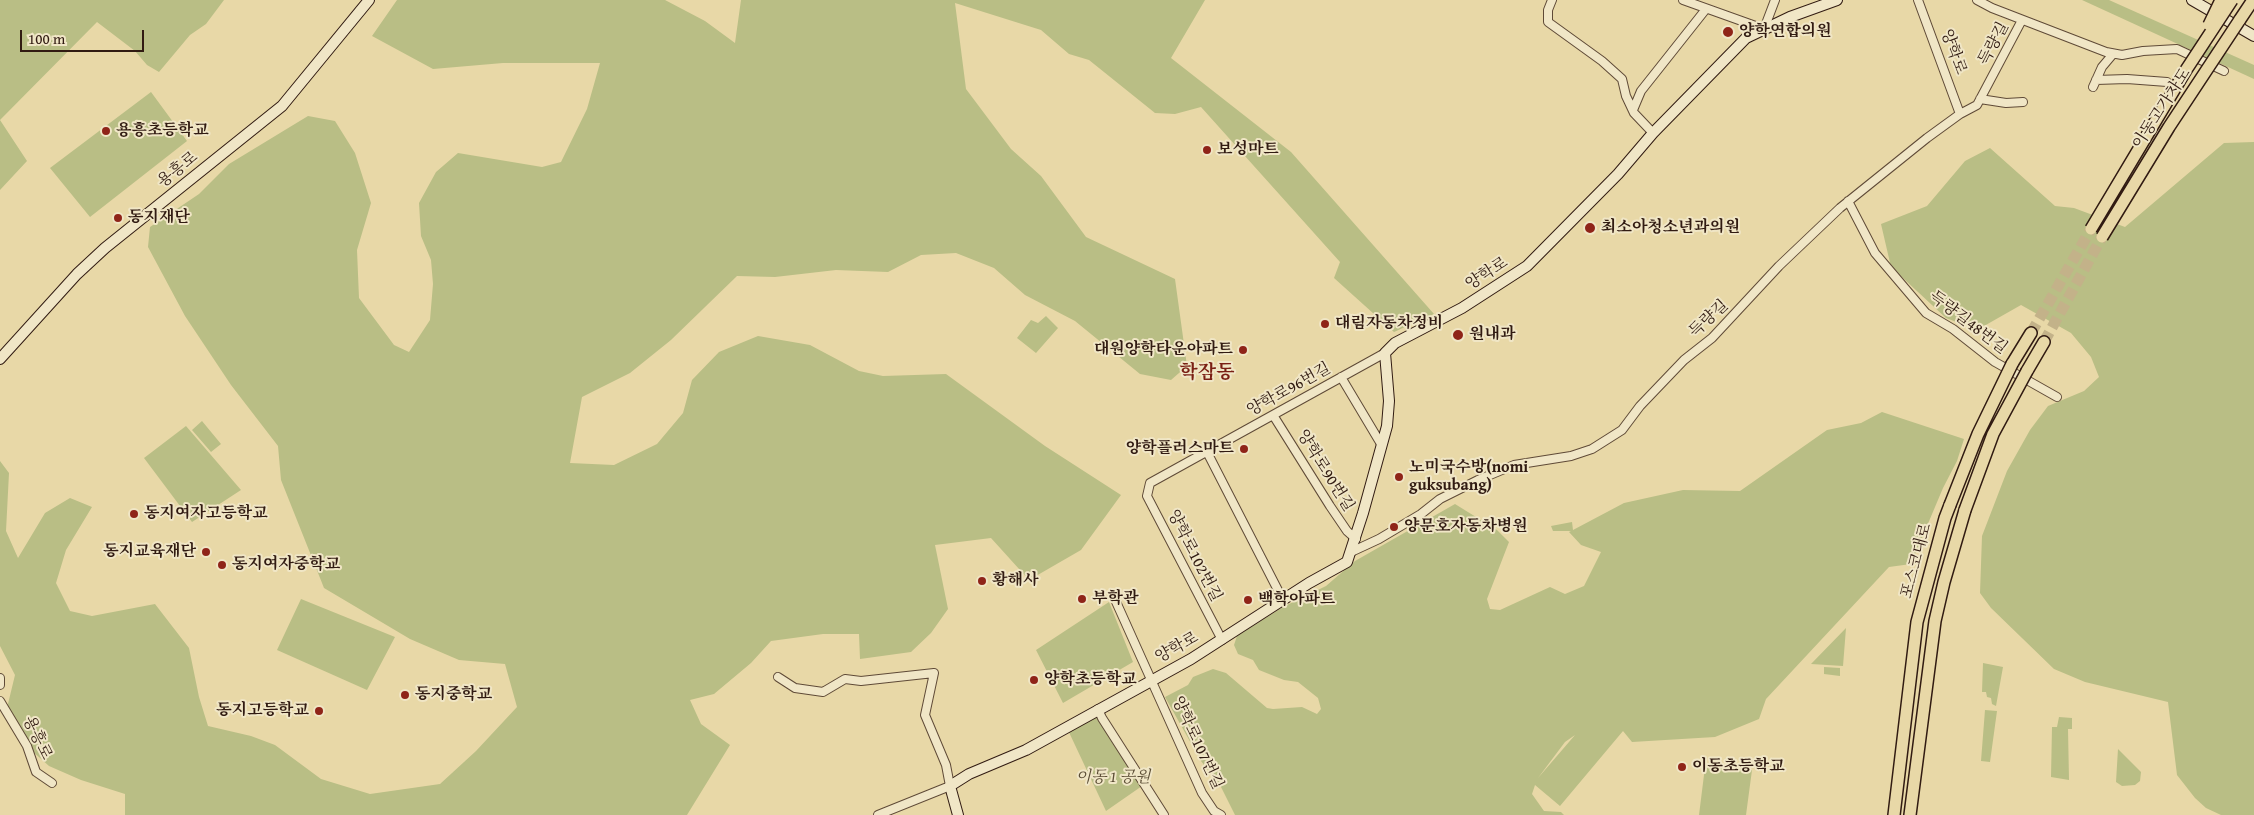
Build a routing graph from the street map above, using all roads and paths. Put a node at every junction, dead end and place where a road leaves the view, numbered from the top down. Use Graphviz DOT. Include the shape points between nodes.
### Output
graph roads {
  1 [pos="370,0"];
  2 [pos="1552,0"];
  3 [pos="1683,0"];
  4 [pos="1775,0"];
  5 [pos="1837,0"];
  6 [pos="1918,0"];
  7 [pos="1977,0"];
  8 [pos="2192,0"];
  9 [pos="2221,0"];
  10 [pos="2232,0"];
  11 [pos="2253,0"];
  12 [pos="2254,5"];
  13 [pos="1706,9"];
  14 [pos="2022,20"];
  15 [pos="2239,21"];
  16 [pos="1764,29"];
  17 [pos="2254,36"];
  18 [pos="2202,46"];
  19 [pos="2113,54"];
  20 [pos="2224,72"];
  21 [pos="2167,82"];
  22 [pos="1980,99"];
  23 [pos="2023,102"];
  24 [pos="1633,110"];
  25 [pos="1960,114"];
  26 [pos="1653,133"];
  27 [pos="1848,201"];
  28 [pos="2091,229"];
  29 [pos="2102,237"];
  30 [pos="2031,333"];
  31 [pos="2044,342"];
  32 [pos="1385,353"];
  33 [pos="0,359"];
  34 [pos="1342,377"];
  35 [pos="2057,397"];
  36 [pos="1273,415"];
  37 [pos="1381,444"];
  38 [pos="1206,452"];
  39 [pos="1150,484"];
  40 [pos="1356,539"];
  41 [pos="1351,552"];
  42 [pos="1113,595"];
  43 [pos="1283,600"];
  44 [pos="1222,640"];
  45 [pos="778,677"];
  46 [pos="0,678"];
  47 [pos="1152,680"];
  48 [pos="0,684"];
  49 [pos="0,702"];
  50 [pos="1098,709"];
  51 [pos="52,783"];
  52 [pos="950,786"];
  53 [pos="878,815"];
  54 [pos="958,815"];
  55 [pos="1164,815"];
  56 [pos="1221,815"];
  57 [pos="1894,815"];
  58 [pos="1910,815"];
  1 -- 33 [label="street, 용흥로" via="282,106 105,248"];
  2 -- 24 [label="street" via="1548,22 1622,79"];
  3 -- 13 [label="street"];
  4 -- 16 [label="street"];
  5 -- 16 [label="street, 양학로"];
  6 -- 25 [label="street, 양학로"];
  7 -- 14 [label="street"];
  8 -- 17 [label="street"];
  9 -- 18 [label="main road, bridge"];
  10 -- 18 [label="main road, 이동고가차도, bridge"];
  11 -- 15 [label="main road, 이동고가차도"];
  12 -- 15 [label="main road"];
  13 -- 16 [label="street"];
  13 -- 24 [label="street" via="1641,91"];
  14 -- 19 [label="street"];
  14 -- 22 [label="street, 득량길"];
  15 -- 29 [label="main road, 이동고가차도, bridge"];
  16 -- 26 [label="street, 양학로" via="1746,38"];
  18 -- 28 [label="main road, 이동고가차도, bridge"];
  19 -- 20 [label="street" via="2177,49"];
  19 -- 21 [label="street" via="2094,83 2127,79"];
  22 -- 23 [label="street"];
  22 -- 25 [label="street, 득량길" via="1977,105"];
  24 -- 26 [label="street"];
  25 -- 27 [label="street, 득량길"];
  26 -- 32 [label="street, 양학로" via="1618,174 1527,266 1462,308 1395,343"];
  27 -- 35 [label="street, 득량길48번길" via="1875,253 1926,313 1953,329 1995,362"];
  27 -- 41 [label="street, 득량길" via="1779,266 1712,338 1684,360 1622,430 1604,443 1571,456 1514,465 1478,480 1440,499 1380,540"];
  30 -- 57 [label="main road, 포스코대로, bridge" via="1978,434 1945,518 1917,622"];
  31 -- 58 [label="main road, 포스코대로, bridge" via="1993,434 1965,510 1944,582 1935,621"];
  32 -- 34 [label="street, 양학로96번길"];
  32 -- 37 [label="street, 양학로" via="1389,401 1387,426"];
  34 -- 36 [label="street, 양학로96번길"];
  34 -- 37 [label="street"];
  36 -- 38 [label="street, 양학로96번길"];
  36 -- 40 [label="street, 양학로90번길" via="1330,506"];
  37 -- 40 [label="street, 양학로"];
  38 -- 39 [label="street, 양학로96번길"];
  38 -- 43 [label="street"];
  39 -- 44 [label="street, 양학로102번길" via="1147,496"];
  40 -- 41 [label="street, 양학로"];
  41 -- 43 [label="street, 양학로" via="1346,562"];
  42 -- 47 [label="street, 양학로107번길"];
  43 -- 44 [label="street, 양학로"];
  44 -- 47 [label="street, 양학로"];
  45 -- 52 [label="street" via="795,688 823,692 845,679 861,681 934,673 925,715 946,765"];
  46 -- 48 [label="street"];
  47 -- 50 [label="street, 양학로"];
  47 -- 56 [label="street, 양학로107번길" via="1202,793"];
  49 -- 51 [label="street, 용흥로" via="27,746 36,772"];
  50 -- 52 [label="street, 양학로" via="1026,750 969,774"];
  50 -- 55 [label="street"];
  52 -- 53 [label="street, 양학로"];
  52 -- 54 [label="street"];
}
